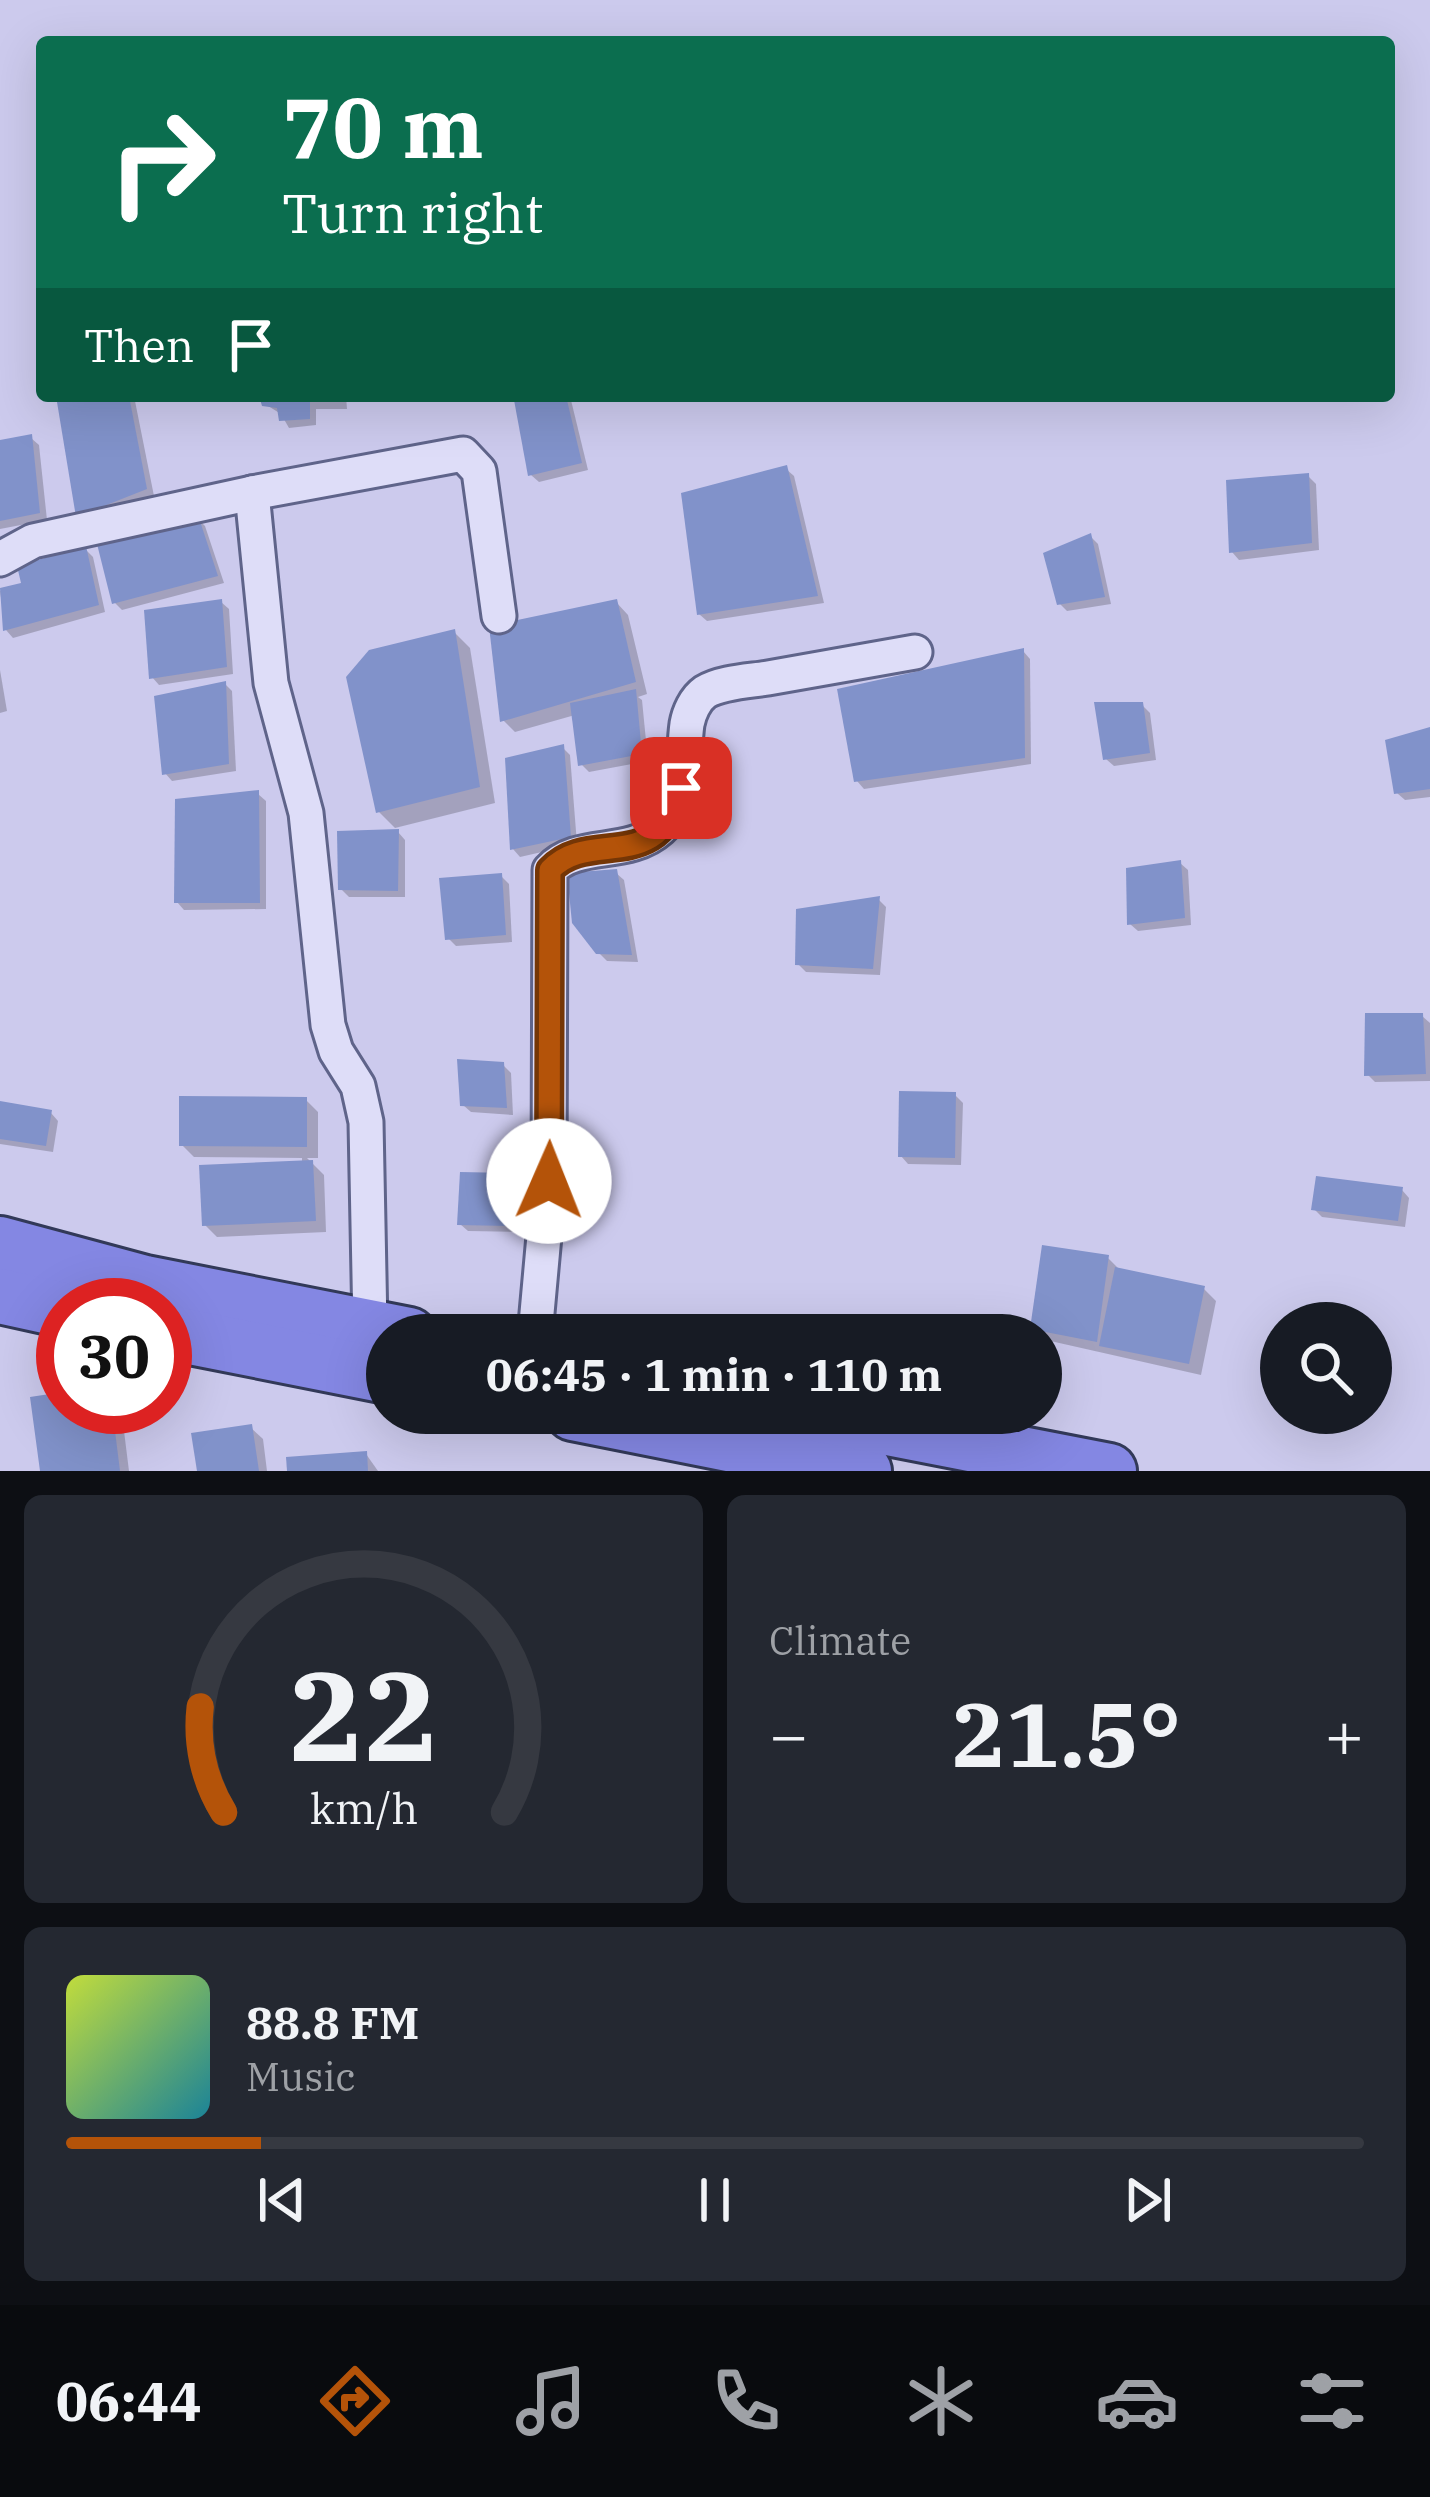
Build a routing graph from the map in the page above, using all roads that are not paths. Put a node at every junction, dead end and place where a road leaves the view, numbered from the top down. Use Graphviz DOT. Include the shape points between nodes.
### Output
graph roads {
  1 [pos="252,494"];
  2 [pos="0,559"];
  3 [pos="500,616"];
  4 [pos="915,652"];
  5 [pos="0,1244"];
  6 [pos="0,1296"];
  7 [pos="36,1304"];
  8 [pos="386,1314"];
  9 [pos="537,1314"];
  10 [pos="192,1334"];
  11 [pos="366,1340"];
  12 [pos="366,1345"];
  13 [pos="678,1434"];
  14 [pos="920,1434"];
  15 [pos="864,1471"];
  16 [pos="1109,1471"];
  1 -- 2 [label="street" via="33,541"];
  1 -- 3 [label="street" via="464,454 479,471"];
  1 -- 8 [label="street" via="272,683 306,813 328,1025 358,1086 365,1122"];
  4 -- 9 [label="street" via="703,693 687,724 681,788 665,825 626,848 559,860 550,870 549,1181"];
  5 -- 11 [label="highway"];
  6 -- 7 [label="highway"];
  10 -- 12 [label="highway"];
  13 -- 15 [label="highway"];
  14 -- 16 [label="highway"];
}
